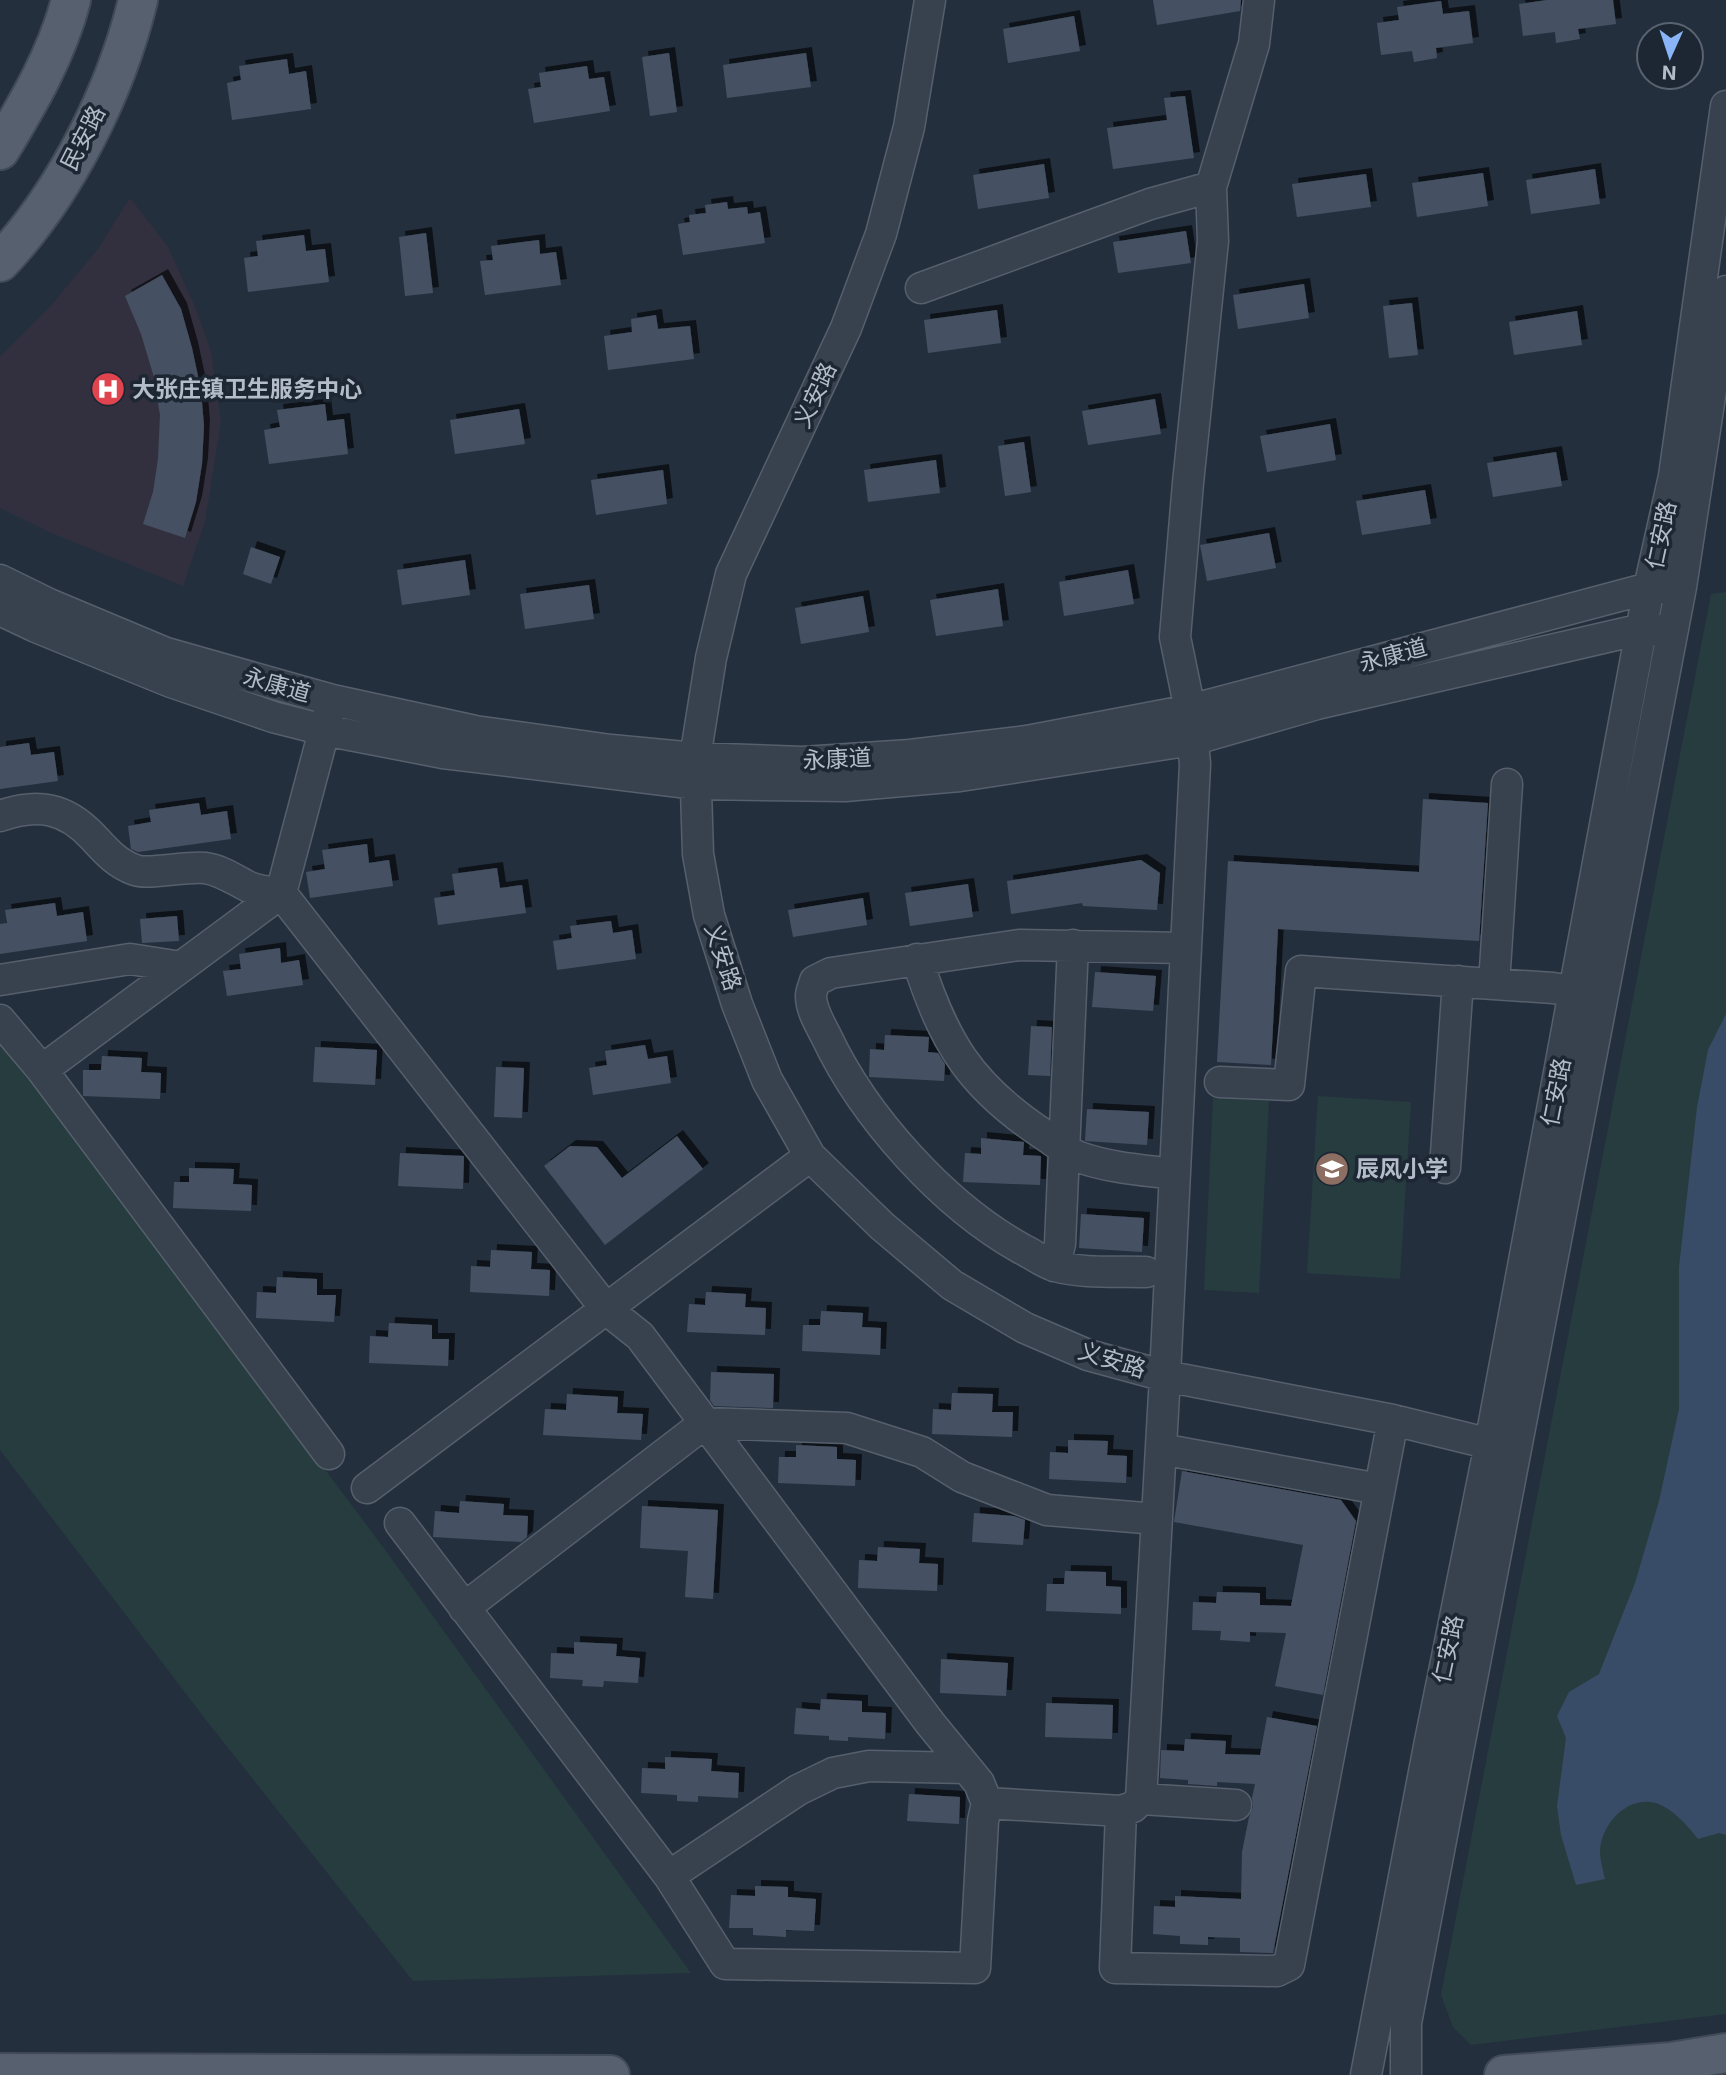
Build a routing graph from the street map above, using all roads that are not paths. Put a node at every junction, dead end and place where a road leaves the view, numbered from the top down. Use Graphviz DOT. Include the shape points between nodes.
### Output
graph roads {
  1 [pos="71,0"];
  2 [pos="138,0"];
  3 [pos="930,0"];
  4 [pos="1259,0"];
  5 [pos="1726,106"];
  6 [pos="0,150"];
  7 [pos="1211,187"];
  8 [pos="0,262"];
  9 [pos="922,288"];
  10 [pos="1726,291"];
  11 [pos="0,580"];
  12 [pos="1681,587"];
  13 [pos="1650,588"];
  14 [pos="0,610"];
  15 [pos="1642,629"];
  16 [pos="1672,630"];
  17 [pos="332,700"];
  18 [pos="1190,710"];
  19 [pos="324,730"];
  20 [pos="1192,740"];
  21 [pos="695,771"];
  22 [pos="1507,784"];
  23 [pos="0,816"];
  24 [pos="281,893"];
  25 [pos="1073,945"];
  26 [pos="1185,948"];
  27 [pos="917,959"];
  28 [pos="181,967"];
  29 [pos="0,980"];
  30 [pos="1458,981"];
  31 [pos="1494,984"];
  32 [pos="1589,994"];
  33 [pos="0,1020"];
  34 [pos="42,1070"];
  35 [pos="1220,1082"];
  36 [pos="1064,1148"];
  37 [pos="810,1156"];
  38 [pos="1445,1168"];
  39 [pos="1174,1174"];
  40 [pos="1054,1266"];
  41 [pos="1146,1272"];
  42 [pos="606,1309"];
  43 [pos="1165,1376"];
  44 [pos="1393,1420"];
  45 [pos="705,1423"];
  46 [pos="1503,1447"];
  47 [pos="1161,1449"];
  48 [pos="329,1454"];
  49 [pos="368,1488"];
  50 [pos="1379,1489"];
  51 [pos="1157,1519"];
  52 [pos="400,1523"];
  53 [pos="464,1608"];
  54 [pos="966,1768"];
  55 [pos="987,1803"];
  56 [pos="1131,1805"];
  57 [pos="1236,1805"];
  58 [pos="668,1876"];
  59 [pos="1726,2053"];
  60 [pos="0,2073"];
  61 [pos="610,2075"];
  62 [pos="1366,2075"];
  63 [pos="1406,2075"];
  64 [pos="1504,2075"];
  1 -- 6 [label="main road" via="33,95"];
  2 -- 8 [label="main road, 民安路" via="128,39 100,107 67,171"];
  3 -- 21 [label="street, 义安路" via="909,127 881,234 846,328 731,574 710,658"];
  4 -- 7 [label="street" via="1254,44"];
  5 -- 13 [label="street, 仁安路" via="1674,476"];
  7 -- 9 [label="street" via="1150,204"];
  7 -- 18 [label="street" via="1213,241 1175,637"];
  10 -- 12 [label="street, 仁安路"];
  11 -- 17 [label="street, 永康道" via="166,653"];
  12 -- 13 [label="street, 永康道"];
  12 -- 16 [label="street, 仁安路"];
  13 -- 15 [label="street, 仁安路"];
  13 -- 18 [label="street, 永康道"];
  14 -- 19 [label="street, 永康道" via="171,682"];
  15 -- 16 [label="street, 永康道"];
  15 -- 20 [label="street, 永康道" via="1317,704"];
  15 -- 32 [label="street, 仁安路"];
  16 -- 32 [label="street, 仁安路"];
  17 -- 19 [label="street"];
  17 -- 21 [label="street, 永康道" via="475,731 611,750"];
  18 -- 20 [label="street"];
  18 -- 21 [label="street, 永康道" via="1027,741"];
  19 -- 21 [label="street, 永康道" via="443,752"];
  19 -- 24 [label="street"];
  20 -- 21 [label="street, 永康道" via="960,776 845,786"];
  20 -- 26 [label="street" via="1195,764"];
  21 -- 37 [label="street, 义安路" via="698,853 709,915 767,1080"];
  22 -- 31 [label="street"];
  23 -- 24 [label="street" via="43,808 68,817 114,860 138,872 207,868 251,888"];
  24 -- 28 [label="street"];
  24 -- 42 [label="street"];
  25 -- 26 [label="street"];
  25 -- 27 [label="street" via="1019,945"];
  25 -- 36 [label="street"];
  26 -- 39 [label="street"];
  27 -- 36 [label="street" via="933,1008 969,1070 998,1100"];
  27 -- 40 [label="street" via="831,973 815,981 811,995 814,1010 852,1084 894,1140 952,1197 1004,1239"];
  28 -- 29 [label="street" via="130,959"];
  28 -- 34 [label="street"];
  30 -- 31 [label="street"];
  30 -- 35 [label="street" via="1301,971 1289,1085"];
  30 -- 38 [label="street"];
  31 -- 32 [label="street"];
  32 -- 46 [label="street, 仁安路"];
  33 -- 34 [label="street"];
  34 -- 48 [label="street"];
  36 -- 39 [label="street" via="1109,1166"];
  36 -- 40 [label="street" via="1060,1244"];
  37 -- 42 [label="street"];
  37 -- 43 [label="street, 义安路" via="952,1285 1025,1328 1088,1355"];
  39 -- 43 [label="street"];
  40 -- 41 [label="street"];
  42 -- 45 [label="street" via="640,1336"];
  42 -- 49 [label="street"];
  43 -- 44 [label="street, 义安路"];
  43 -- 47 [label="street"];
  44 -- 46 [label="street, 义安路"];
  44 -- 50 [label="street"];
  45 -- 51 [label="street" via="847,1428 922,1451 962,1477 1047,1510"];
  45 -- 53 [label="street"];
  45 -- 54 [label="street"];
  46 -- 62 [label="street, 仁安路" via="1430,1741"];
  46 -- 63 [label="street, 仁安路" via="1406,2023"];
  47 -- 50 [label="street"];
  47 -- 51 [label="street"];
  50 -- 56 [label="street" via="1289,1965 1277,1971 1115,1968"];
  51 -- 56 [label="street"];
  52 -- 53 [label="street"];
  53 -- 58 [label="street"];
  54 -- 55 [label="street"];
  54 -- 58 [label="street" via="869,1766 833,1773 798,1790"];
  55 -- 56 [label="street"];
  55 -- 58 [label="street" via="975,1968 725,1964"];
  56 -- 57 [label="street"];
  59 -- 64 [label="main road" via="1671,2062"];
  60 -- 61 [label="main road"];
}
